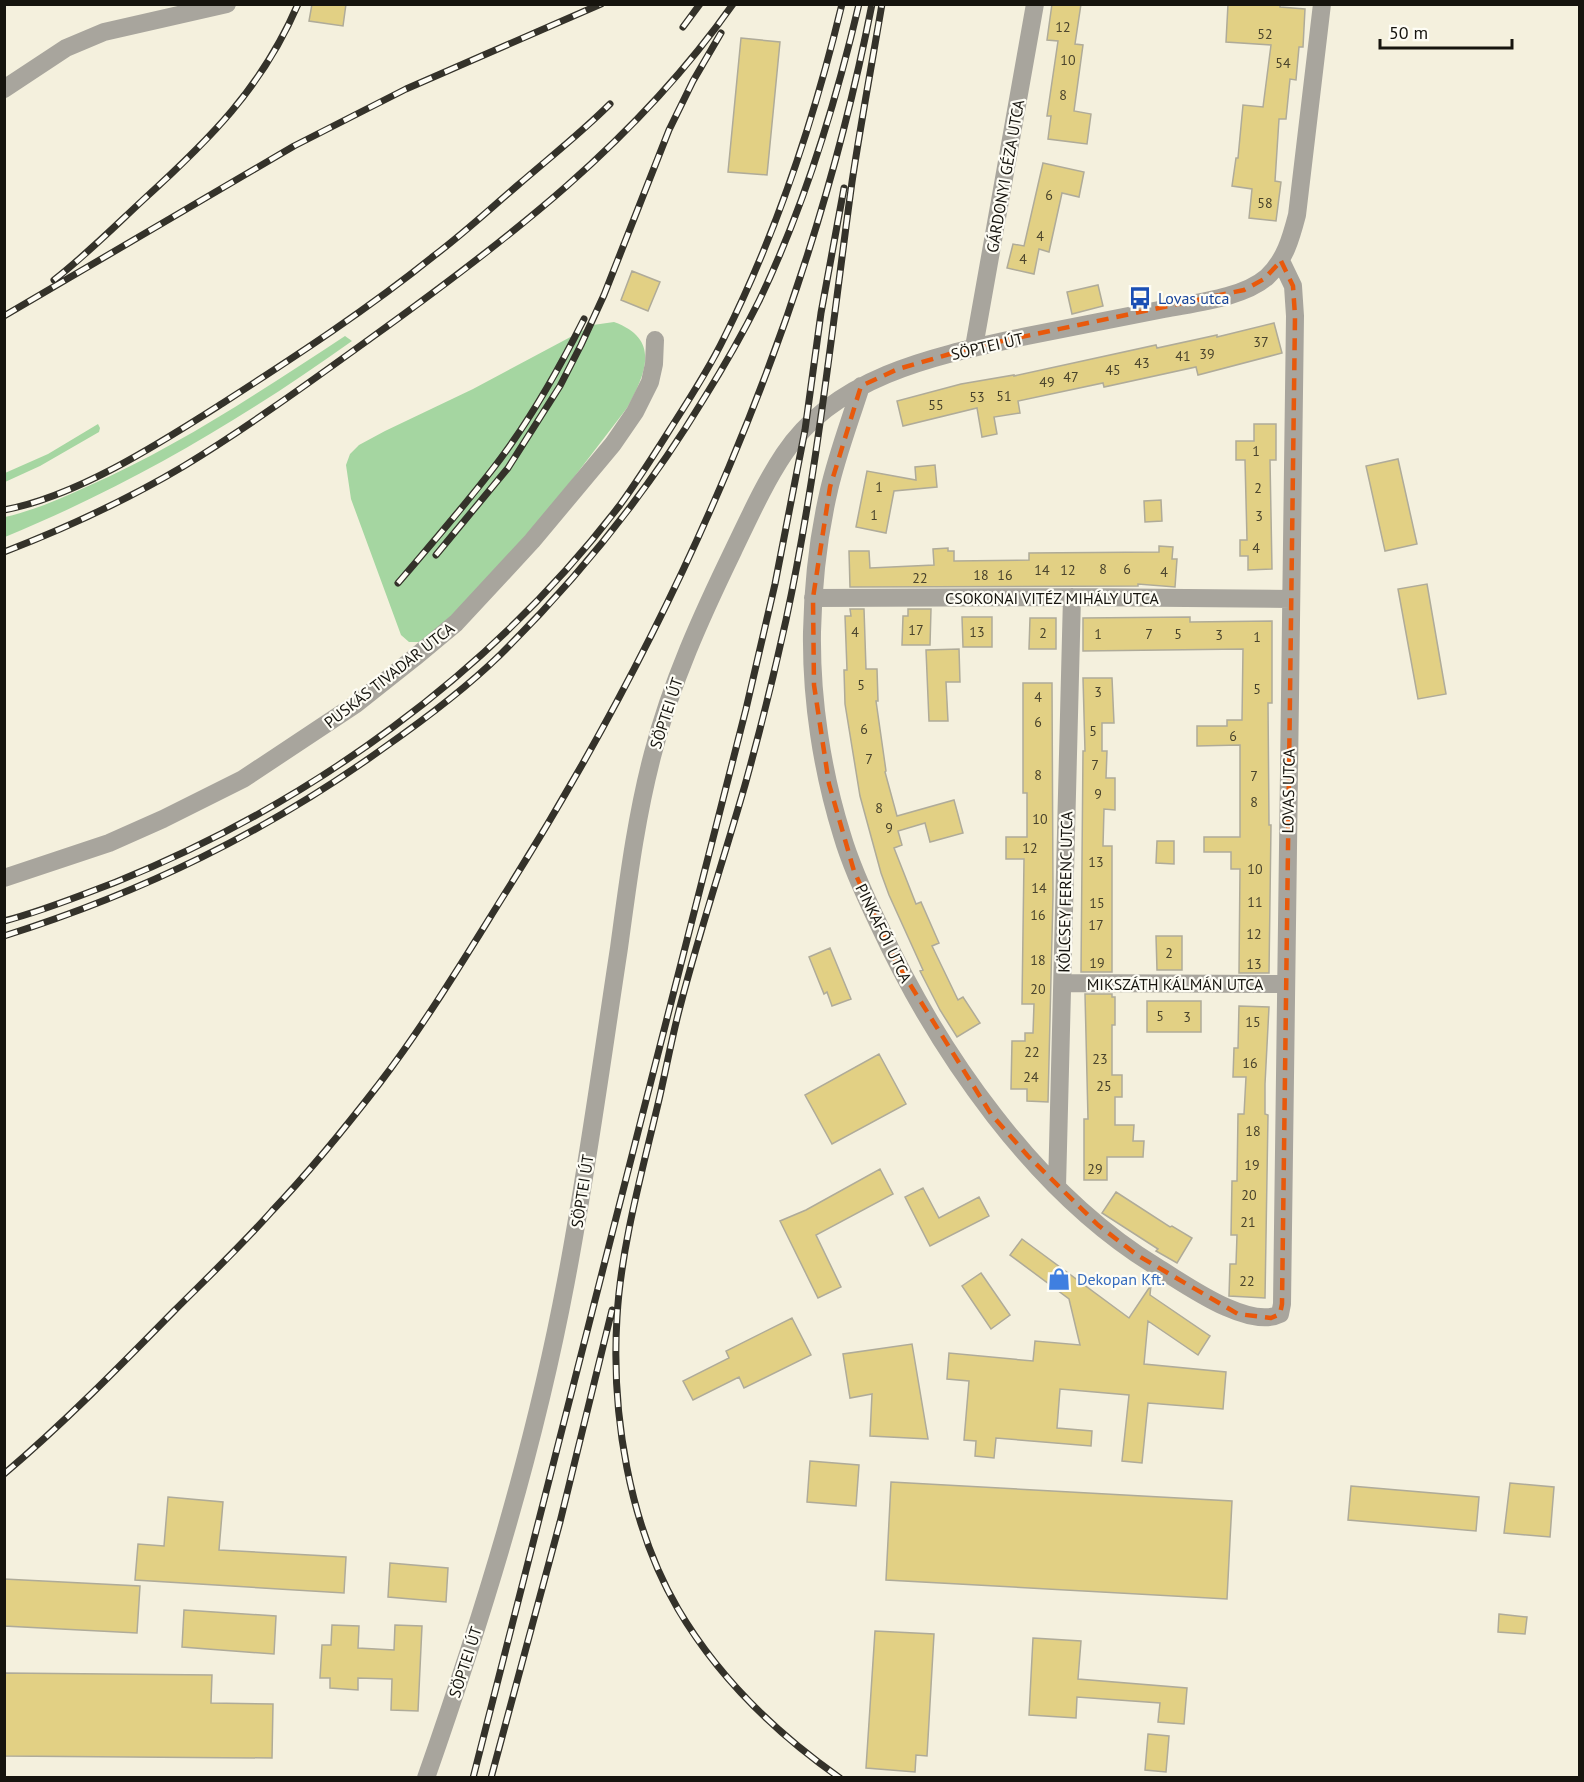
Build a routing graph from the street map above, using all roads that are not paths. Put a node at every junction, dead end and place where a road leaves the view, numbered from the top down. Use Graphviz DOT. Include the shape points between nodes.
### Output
graph roads {
  1 [pos="227,4"];
  2 [pos="1035,4"];
  3 [pos="1322,4"];
  4 [pos="4,89"];
  5 [pos="1281,261"];
  6 [pos="655,340"];
  7 [pos="974,347"];
  8 [pos="861,386"];
  9 [pos="1072,597"];
  10 [pos="813,598"];
  11 [pos="1291,599"];
  12 [pos="4,878"];
  13 [pos="1063,983"];
  14 [pos="1286,984"];
  15 [pos="1057,1186"];
  16 [pos="1271,1318"];
  17 [pos="426,1778"];
  1 -- 4 [label="street" via="104,32 66,48"];
  2 -- 7 [label="street, GÁRDONYI GÉZA UTCA"];
  3 -- 5 [label="street, SÖPTEI ÚT" via="1297,216"];
  5 -- 7 [label="street, SÖPTEI ÚT" via="1264,279 1244,290 1205,301"];
  5 -- 11 [label="street, LOVAS UTCA" via="1293,286 1295,316"];
  6 -- 12 [label="street, PUSKÁS TIVADAR UTCA" via="650,382 613,444 532,541 456,623 423,651 356,704 243,779 109,843"];
  7 -- 8 [label="street, SÖPTEI ÚT" via="898,369"];
  8 -- 10 [label="street, PINKAFŐI UTCA" via="830,487"];
  8 -- 17 [label="street, SÖPTEI ÚT" via="822,413 789,446 771,473 722,573 666,705 635,827 584,1182 549,1365 511,1516"];
  9 -- 10 [label="street, CSOKONAI VITÉZ MIHÁLY UTCA"];
  9 -- 11 [label="street, CSOKONAI VITÉZ MIHÁLY UTCA"];
  9 -- 13 [label="street, KÖLCSEY FERENC UTCA"];
  10 -- 15 [label="street, PINKAFŐI UTCA" via="820,736 834,804 854,871 896,963 926,1015 991,1114"];
  11 -- 14 [label="street, LOVAS UTCA"];
  13 -- 14 [label="street, MIKSZÁTH KÁLMÁN UTCA"];
  13 -- 15 [label="street, KÖLCSEY FERENC UTCA"];
  14 -- 16 [label="street, LOVAS UTCA" via="1282,1304 1280,1314"];
  15 -- 16 [label="street, PINKAFŐI UTCA" via="1137,1255 1238,1314"];
}
